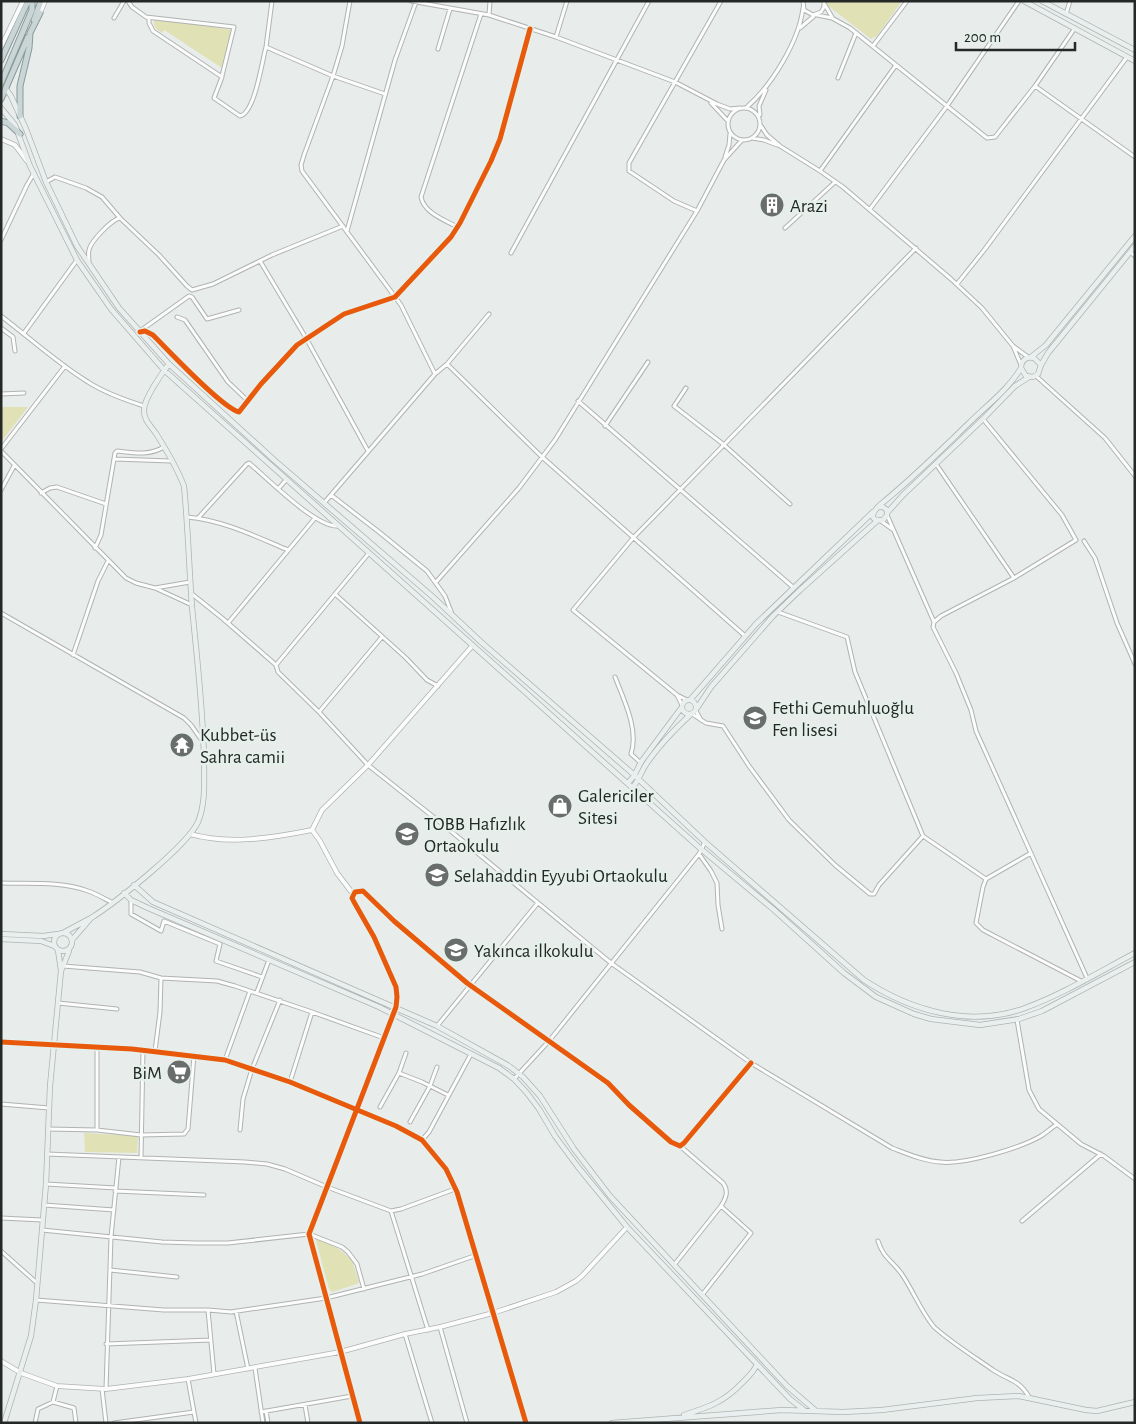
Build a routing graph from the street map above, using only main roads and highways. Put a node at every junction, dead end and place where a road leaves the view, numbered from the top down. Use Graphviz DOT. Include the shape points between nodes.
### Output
graph roads {
  1 [pos="30,1"];
  2 [pos="41,1"];
  3 [pos="1024,1"];
  4 [pos="1042,1"];
  5 [pos="40,13"];
  6 [pos="30,33"];
  7 [pos="1135,49"];
  8 [pos="3,53"];
  9 [pos="1,60"];
  10 [pos="1135,61"];
  11 [pos="2,83"];
  12 [pos="8,83"];
  13 [pos="6,89"];
  14 [pos="1,99"];
  15 [pos="1,108"];
  16 [pos="20,116"];
  17 [pos="1,121"];
  18 [pos="20,134"];
  19 [pos="1135,236"];
  20 [pos="1135,246"];
  21 [pos="1029,357"];
  22 [pos="169,364"];
  23 [pos="1040,365"];
  24 [pos="1021,367"];
  25 [pos="164,370"];
  26 [pos="1029,377"];
  27 [pos="878,507"];
  28 [pos="874,512"];
  29 [pos="887,514"];
  30 [pos="880,521"];
  31 [pos="688,700"];
  32 [pos="682,706"];
  33 [pos="694,712"];
  34 [pos="634,776"];
  35 [pos="639,780"];
  36 [pos="628,783"];
  37 [pos="633,787"];
  38 [pos="134,885"];
  39 [pos="124,893"];
  40 [pos="91,918"];
  41 [pos="61,933"];
  42 [pos="1,934"];
  43 [pos="1,939"];
  44 [pos="72,940"];
  45 [pos="56,948"];
  46 [pos="69,949"];
  47 [pos="1135,953"];
  48 [pos="1135,962"];
  49 [pos="62,969"];
  50 [pos="757,1364"];
  51 [pos="1135,1402"];
  52 [pos="804,1410"];
  53 [pos="815,1410"];
  54 [pos="676,1417"];
  55 [pos="4,1423"];
  56 [pos="612,1423"];
  1 -- 8 [label="highway"];
  1 -- 11 [label="highway" via="32,10"];
  2 -- 6 [label="highway"];
  3 -- 10 [label="main road"];
  4 -- 7 [label="main road"];
  5 -- 6 [label="highway"];
  6 -- 12 [label="highway"];
  6 -- 16 [label="highway" via="20,86"];
  8 -- 9 [label="highway"];
  11 -- 12 [label="highway"];
  11 -- 13 [label="highway"];
  12 -- 13 [label="highway"];
  13 -- 14 [label="highway"];
  13 -- 16 [label="main road"];
  15 -- 18 [label="main road"];
  16 -- 22 [label="main road" via="46,182 77,246 119,308"];
  17 -- 18 [label="highway"];
  18 -- 25 [label="main road" via="30,166 77,260 111,309"];
  19 -- 21 [label="main road" via="1046,346"];
  20 -- 23 [label="main road"];
  21 -- 23 [label="main road"];
  21 -- 24 [label="main road"];
  22 -- 25 [label="main road"];
  22 -- 34 [label="main road"];
  23 -- 26 [label="main road" via="1036,376"];
  24 -- 26 [label="main road"];
  24 -- 27 [label="main road" via="1005,389"];
  25 -- 36 [label="main road"];
  25 -- 38 [label="main road" via="144,406 146,419 184,486 202,705 202,807 190,834"];
  26 -- 29 [label="main road" via="1014,386"];
  27 -- 28 [label="main road"];
  27 -- 29 [label="main road" via="885,508"];
  28 -- 30 [label="main road"];
  28 -- 31 [label="main road" via="756,624"];
  29 -- 30 [label="main road"];
  30 -- 33 [label="main road" via="778,612 711,687"];
  31 -- 32 [label="main road"];
  31 -- 33 [label="main road" via="696,704"];
  32 -- 33 [label="main road" via="685,713"];
  32 -- 34 [label="main road"];
  33 -- 35 [label="main road" via="645,766"];
  34 -- 35 [label="main road"];
  34 -- 36 [label="main road"];
  35 -- 37 [label="main road"];
  35 -- 47 [label="main road" via="864,980 911,1005 974,1017 999,1014 1023,1008"];
  36 -- 37 [label="main road"];
  37 -- 48 [label="main road" via="700,851 773,909 844,973 876,997 914,1014 980,1025 1017,1020 1042,1011"];
  38 -- 39 [label="main road"];
  38 -- 53 [label="main road" via="153,902 437,1026 495,1057 518,1074 540,1096 574,1149 610,1196 787,1386"];
  39 -- 40 [label="main road"];
  39 -- 50 [label="main road" via="131,900 394,1014 472,1052 514,1079 539,1109 578,1167 627,1227"];
  40 -- 41 [label="main road"];
  40 -- 44 [label="main road"];
  41 -- 42 [label="main road" via="43,936"];
  41 -- 44 [label="main road" via="70,935"];
  41 -- 45 [label="main road" via="54,939"];
  43 -- 45 [label="main road" via="41,941"];
  44 -- 46 [label="main road"];
  45 -- 46 [label="main road" via="64,952"];
  45 -- 49 [label="main road"];
  46 -- 49 [label="main road"];
  49 -- 55 [label="main road" via="36,1300 31,1336"];
  50 -- 52 [label="main road"];
  50 -- 54 [label="main road" via="730,1396 714,1405"];
  51 -- 53 [label="main road" via="1097,1411 1019,1396 882,1410"];
  52 -- 53 [label="main road"];
  52 -- 54 [label="main road"];
  54 -- 56 [label="main road"];
}
